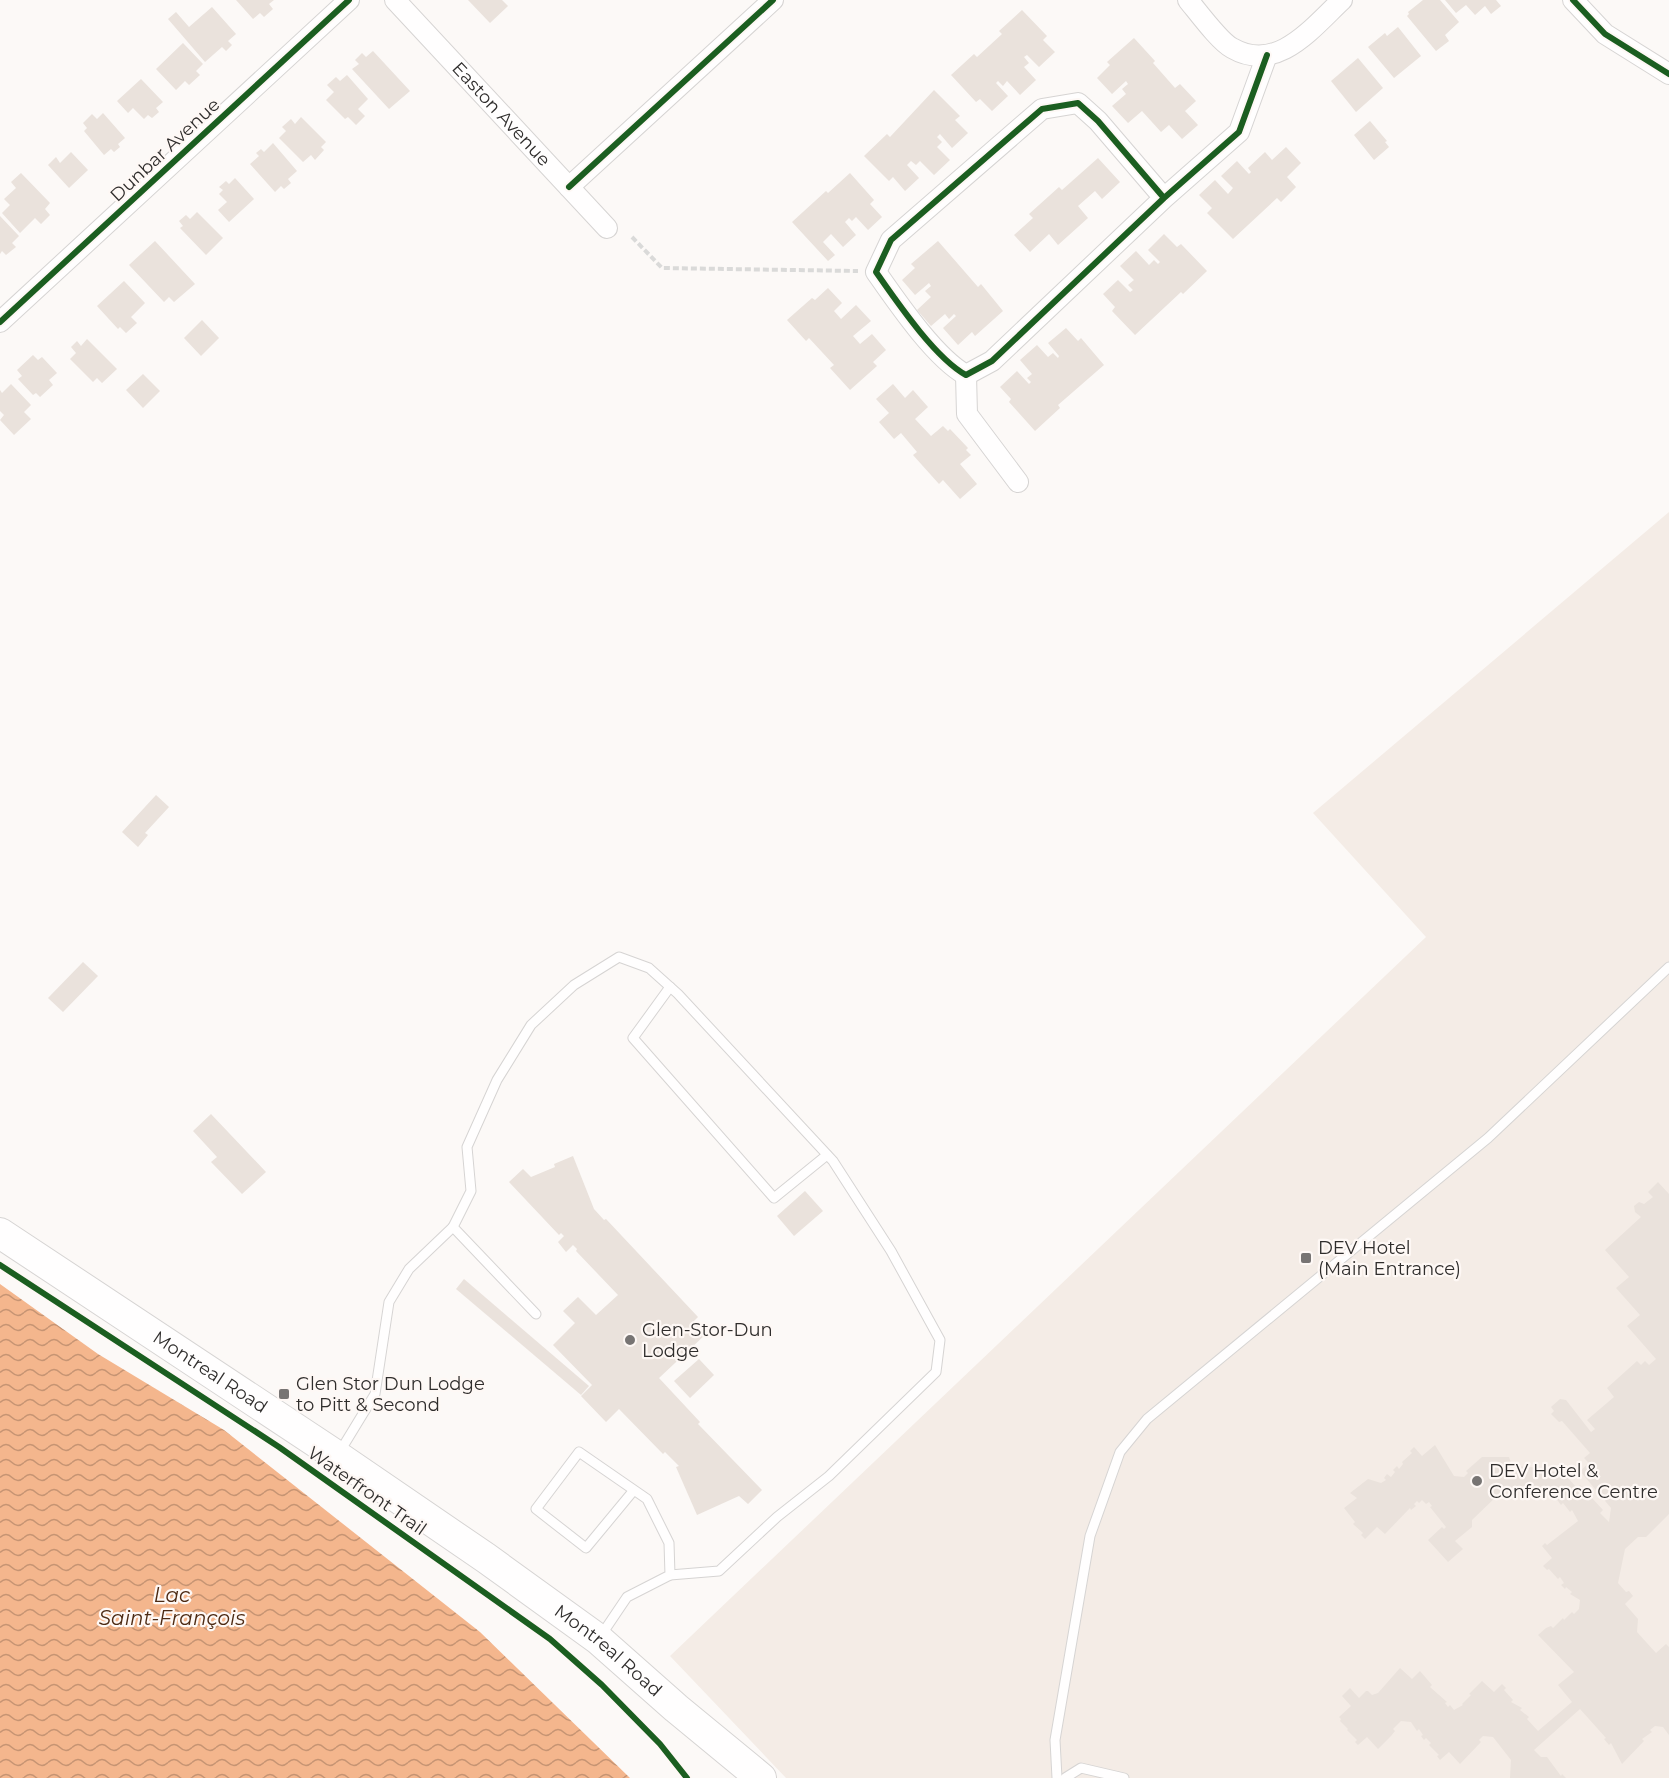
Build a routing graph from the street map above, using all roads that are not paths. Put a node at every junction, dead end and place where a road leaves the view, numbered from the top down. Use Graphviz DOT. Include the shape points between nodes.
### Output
graph roads {
  1 [pos="350,0"];
  2 [pos="395,0"];
  3 [pos="773,0"];
  4 [pos="1188,0"];
  5 [pos="1342,0"];
  6 [pos="1573,0"];
  7 [pos="1268,55"];
  8 [pos="1669,74"];
  9 [pos="569,187"];
  10 [pos="1164,198"];
  11 [pos="607,228"];
  12 [pos="0,322"];
  13 [pos="966,375"];
  14 [pos="1018,482"];
  15 [pos="1669,967"];
  16 [pos="670,987"];
  17 [pos="827,1155"];
  18 [pos="453,1227"];
  19 [pos="0,1233"];
  20 [pos="536,1314"];
  21 [pos="337,1456"];
  22 [pos="634,1490"];
  23 [pos="670,1575"];
  24 [pos="598,1639"];
  25 [pos="676,1708"];
  26 [pos="735,1778"];
  27 [pos="761,1778"];
  28 [pos="1056,1778"];
  29 [pos="1065,1778"];
  30 [pos="1124,1778"];
  1 -- 12 [label="street, Dunbar Avenue"];
  2 -- 9 [label="street, Easton Avenue"];
  3 -- 9 [label="street"];
  4 -- 7 [label="street" via="1230,48 1248,55"];
  5 -- 7 [label="street" via="1285,51"];
  6 -- 8 [label="street" via="1605,34"];
  7 -- 10 [label="street" via="1239,132"];
  9 -- 11 [label="street, Easton Avenue"];
  10 -- 13 [label="street" via="992,361"];
  10 -- 13 [label="street" via="1098,121 1078,104 1042,109 891,240 876,272 951,367"];
  13 -- 14 [label="street" via="967,414"];
  15 -- 28 [label="lane" via="1488,1138 1147,1419 1120,1452 1090,1536 1055,1740"];
  16 -- 17 [label="lane"];
  16 -- 17 [label="lane" via="633,1038 774,1198"];
  16 -- 18 [label="lane" via="649,968 619,957 574,985 531,1025 497,1080 467,1147 471,1191"];
  17 -- 23 [label="lane" via="891,1251 940,1340 936,1372 829,1476 719,1571"];
  18 -- 20 [label="lane"];
  18 -- 21 [label="lane" via="409,1269 389,1302 375,1394"];
  19 -- 21 [label="main road, Montreal Road"];
  21 -- 24 [label="main road, Montreal Road"];
  22 -- 22 [label="lane" via="579,1452 536,1509 586,1548"];
  22 -- 23 [label="lane" via="647,1499 669,1543"];
  23 -- 24 [label="lane" via="627,1596"];
  24 -- 25 [label="main road, Montreal Road"];
  25 -- 26 [label="main road, Montreal Road"];
  25 -- 27 [label="main road, Montreal Road"];
  29 -- 30 [label="lane" via="1081,1768"];
}
